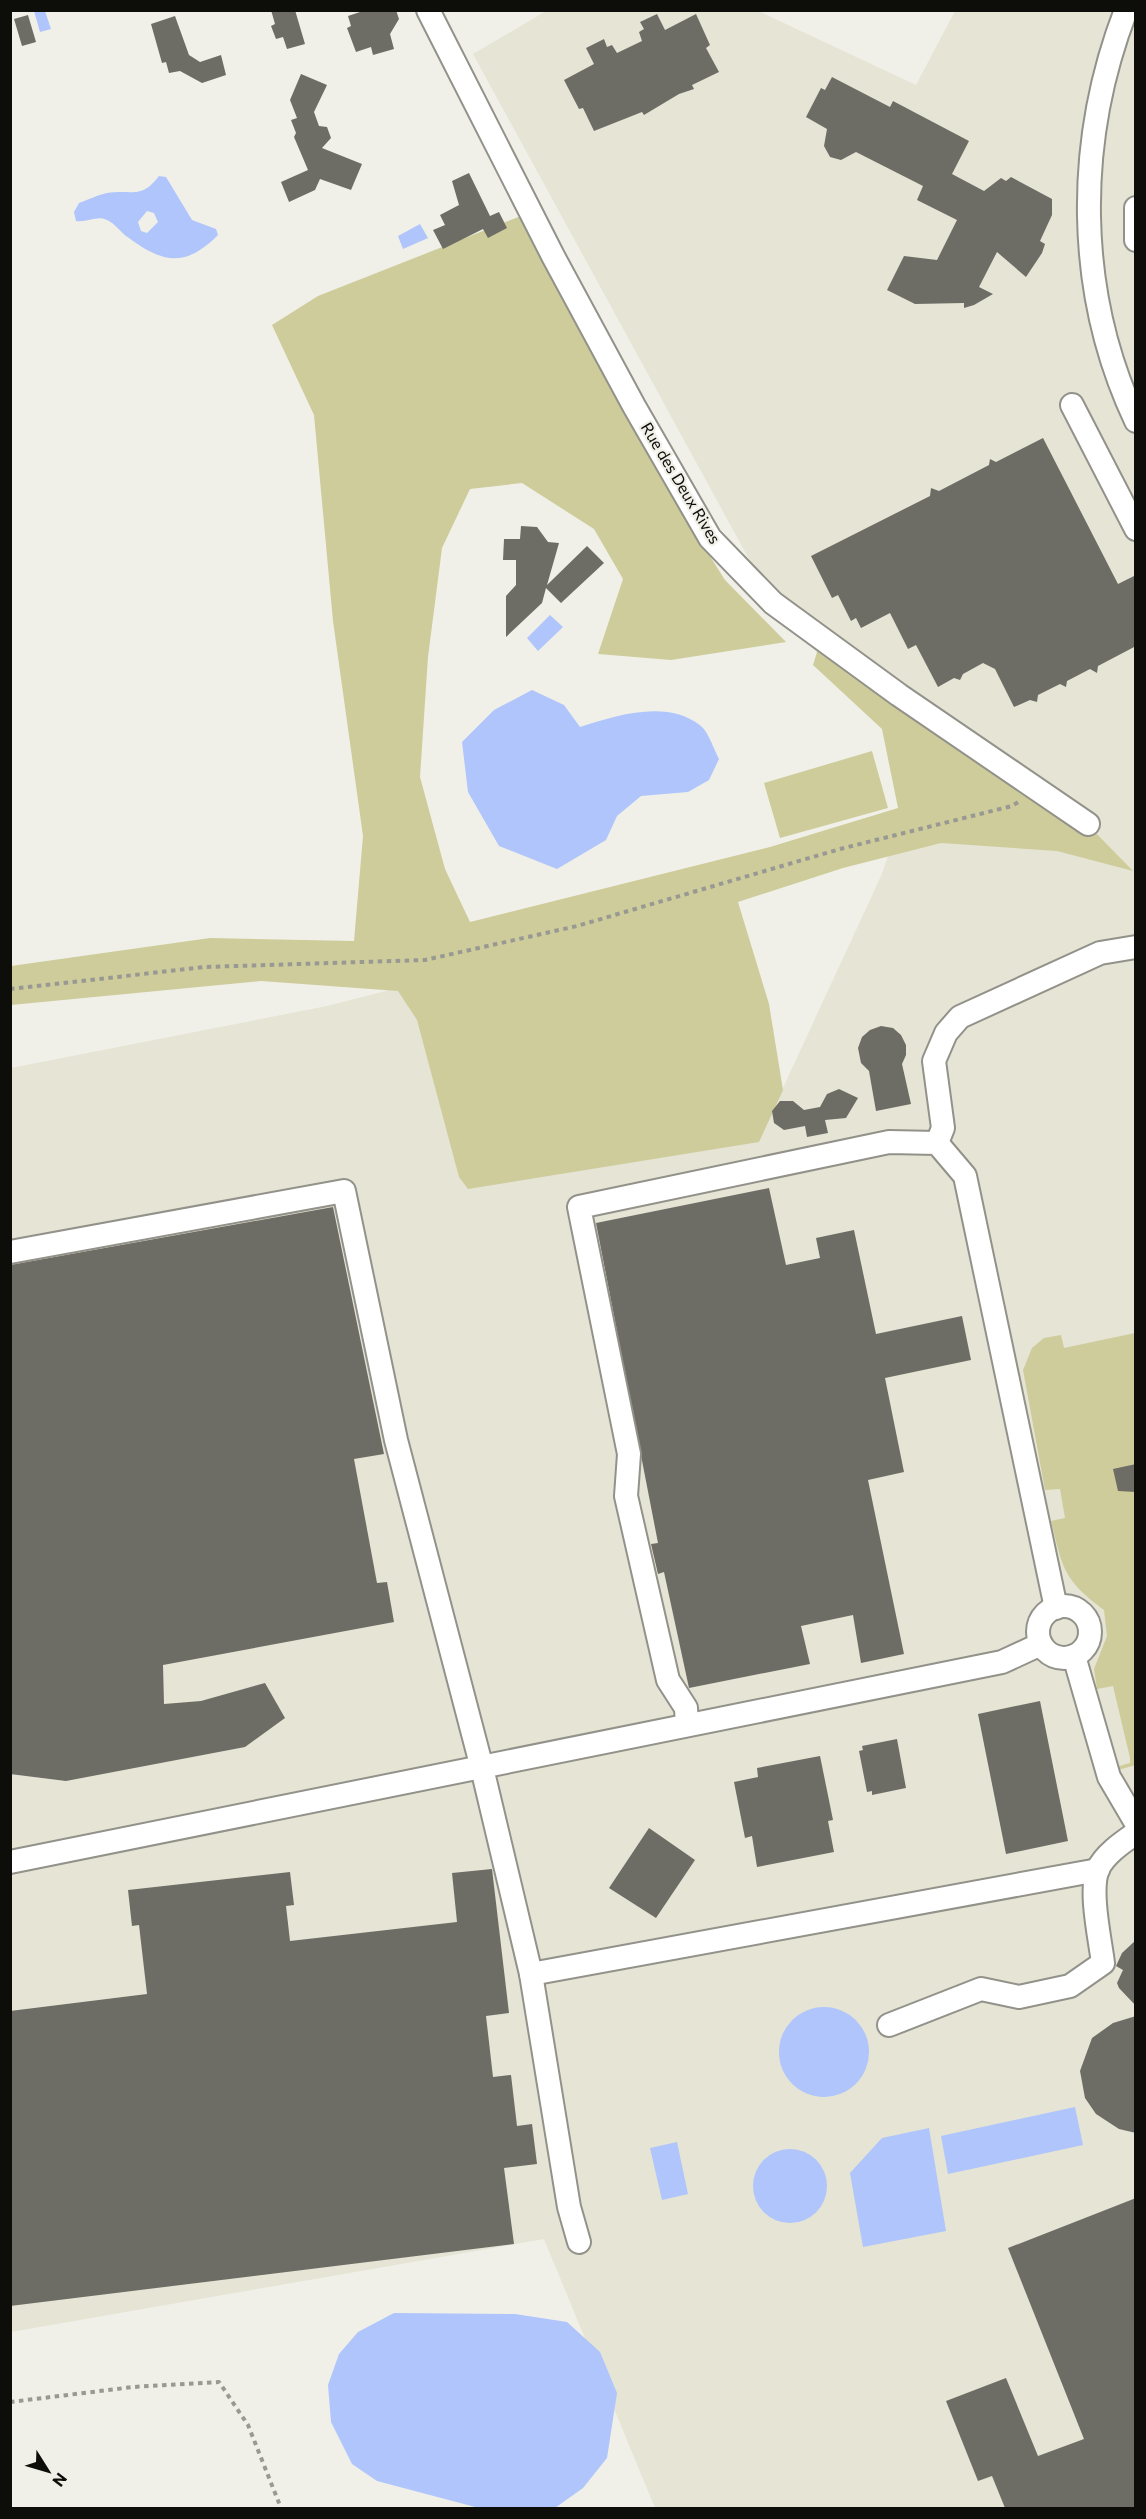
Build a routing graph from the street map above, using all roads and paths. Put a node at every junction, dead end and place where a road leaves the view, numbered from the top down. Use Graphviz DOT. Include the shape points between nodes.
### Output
graph roads {
  1 [pos="428,10"];
  2 [pos="1126,10"];
  3 [pos="1136,208"];
  4 [pos="1136,240"];
  5 [pos="1072,405"];
  6 [pos="1136,421"];
  7 [pos="1133,519"];
  8 [pos="1038,790"];
  9 [pos="1088,824"];
  10 [pos="1136,946"];
  11 [pos="10,989"];
  12 [pos="937,1143"];
  13 [pos="10,1252"];
  14 [pos="1056,1608"];
  15 [pos="1041,1644"];
  16 [pos="1074,1656"];
  17 [pos="687,1725"];
  18 [pos="482,1768"];
  19 [pos="1136,1823"];
  20 [pos="1136,1833"];
  21 [pos="10,1862"];
  22 [pos="1098,1870"];
  23 [pos="531,1974"];
  24 [pos="889,2025"];
  25 [pos="579,2242"];
  26 [pos="10,2402"];
  27 [pos="281,2508"];
  1 -- 8 [label="street, Rue des Deux Rives" via="553,256 710,538 774,603"];
  2 -- 6 [label="street" via="1111,53 1092,140 1089,209 1100,323"];
  3 -- 4 [label="street"];
  5 -- 7 [label="street"];
  8 -- 9 [label="street, Rue des Deux Rives"];
  8 -- 11 [label="path" via="1012,806 840,849 577,926 425,960 205,968"];
  10 -- 12 [label="street" via="1100,953 960,1017 946,1034 934,1061 943,1128"];
  12 -- 14 [label="street" via="965,1176"];
  12 -- 17 [label="street" via="889,1142 579,1207 629,1454 628,1505 668,1680 686,1708"];
  13 -- 18 [label="street" via="344,1191 396,1440"];
  14 -- 15 [label="street" via="1041,1619"];
  14 -- 16 [label="street" via="1072,1607 1088,1623 1086,1645"];
  15 -- 16 [label="street" via="1056,1657"];
  15 -- 17 [label="street" via="1002,1662"];
  16 -- 19 [label="street" via="1109,1777"];
  17 -- 18 [label="street"];
  18 -- 21 [label="street"];
  18 -- 23 [label="street"];
  20 -- 22 [label="street" via="1106,1857"];
  22 -- 23 [label="street"];
  22 -- 24 [label="street" via="1096,1898 1103,1963 1070,1986 1019,1996 981,1989"];
  23 -- 25 [label="street" via="569,2207"];
  26 -- 27 [label="path" via="133,2387 219,2382 248,2425"];
}
